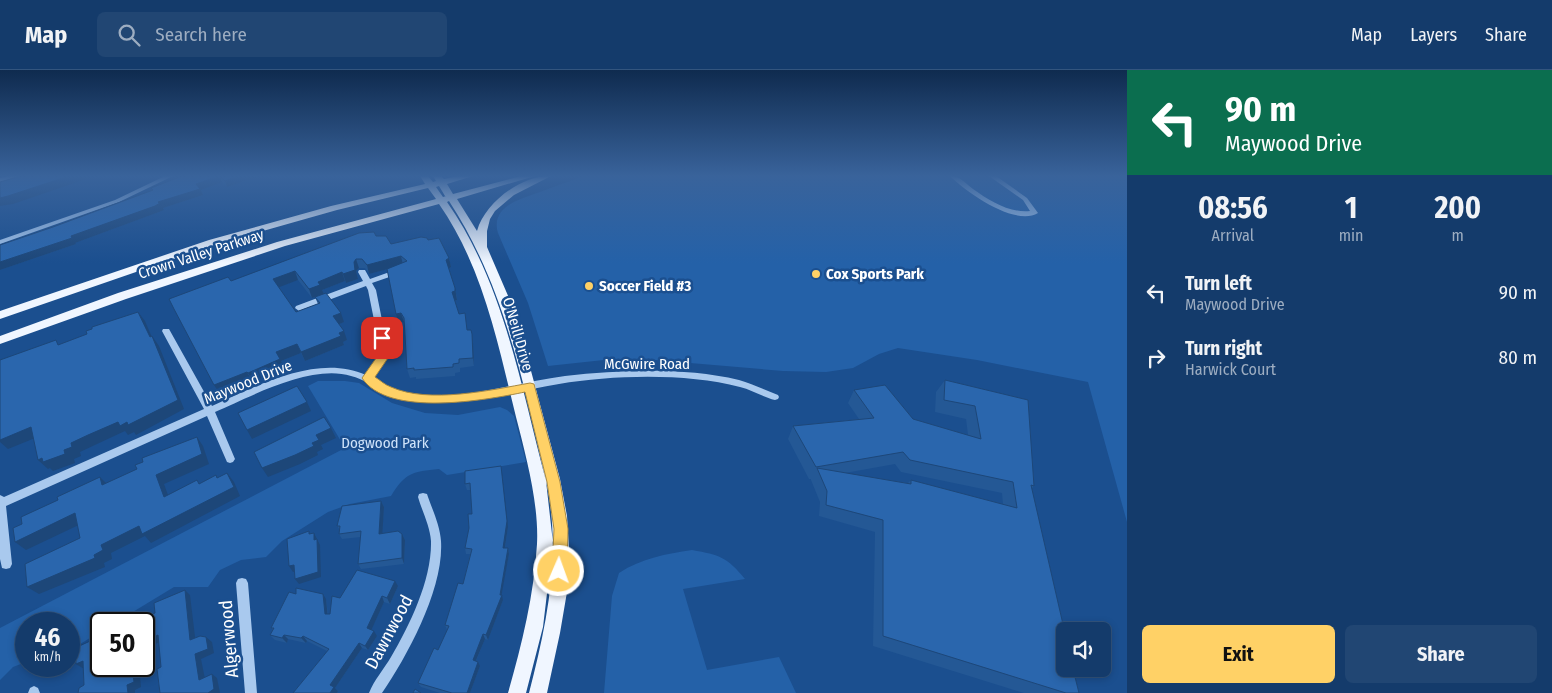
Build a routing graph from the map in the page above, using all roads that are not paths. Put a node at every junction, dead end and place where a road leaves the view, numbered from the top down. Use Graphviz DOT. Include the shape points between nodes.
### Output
graph roads {
  1 [pos="105,205"];
  2 [pos="348,205"];
  3 [pos="424,205"];
  4 [pos="451,205"];
  5 [pos="452,205"];
  6 [pos="497,205"];
  7 [pos="994,205"];
  8 [pos="1029,205"];
  9 [pos="0,242"];
  10 [pos="486,255"];
  11 [pos="403,269"];
  12 [pos="362,272"];
  13 [pos="367,281"];
  14 [pos="299,308"];
  15 [pos="0,315"];
  16 [pos="166,331"];
  17 [pos="0,340"];
  18 [pos="368,378"];
  19 [pos="523,388"];
  20 [pos="775,397"];
  21 [pos="210,411"];
  22 [pos="230,459"];
  23 [pos="423,497"];
  24 [pos="1,500"];
  25 [pos="6,564"];
  26 [pos="242,583"];
  27 [pos="251,693"];
  28 [pos="374,693"];
  29 [pos="517,693"];
  30 [pos="538,693"];
  1 -- 9 [label="street"];
  2 -- 15 [label="main road, Crown Valley Parkway" via="213,242"];
  3 -- 17 [label="main road, Crown Valley Parkway" via="229,260"];
  4 -- 19 [label="main road, O'Neill Drive" via="477,264"];
  5 -- 10 [label="main road, O'Neill Drive"];
  6 -- 10 [label="main road" via="482,225"];
  7 -- 8 [label="street" via="1023,214 1035,213"];
  10 -- 19 [label="main road, O'Neill Drive" via="499,286"];
  11 -- 13 [label="street"];
  12 -- 13 [label="street"];
  13 -- 14 [label="street"];
  13 -- 18 [label="street" via="372,290 385,355"];
  16 -- 21 [label="street"];
  18 -- 19 [label="street, Maywood Drive" via="388,391 442,399 479,397"];
  18 -- 21 [label="street, Maywood Drive" via="342,371 302,375 268,385"];
  19 -- 20 [label="street, McGwire Road" via="562,380 652,375 739,384"];
  19 -- 29 [label="main road, O'Neill Drive" via="539,481 545,543 535,627"];
  19 -- 30 [label="main road, O'Neill Drive" via="553,482 561,529 553,630"];
  21 -- 22 [label="street"];
  21 -- 24 [label="street, Maywood Drive"];
  23 -- 28 [label="street, Dawnwood" via="436,541 427,596"];
  24 -- 25 [label="street"];
  26 -- 27 [label="street, Algerwood"];
}
